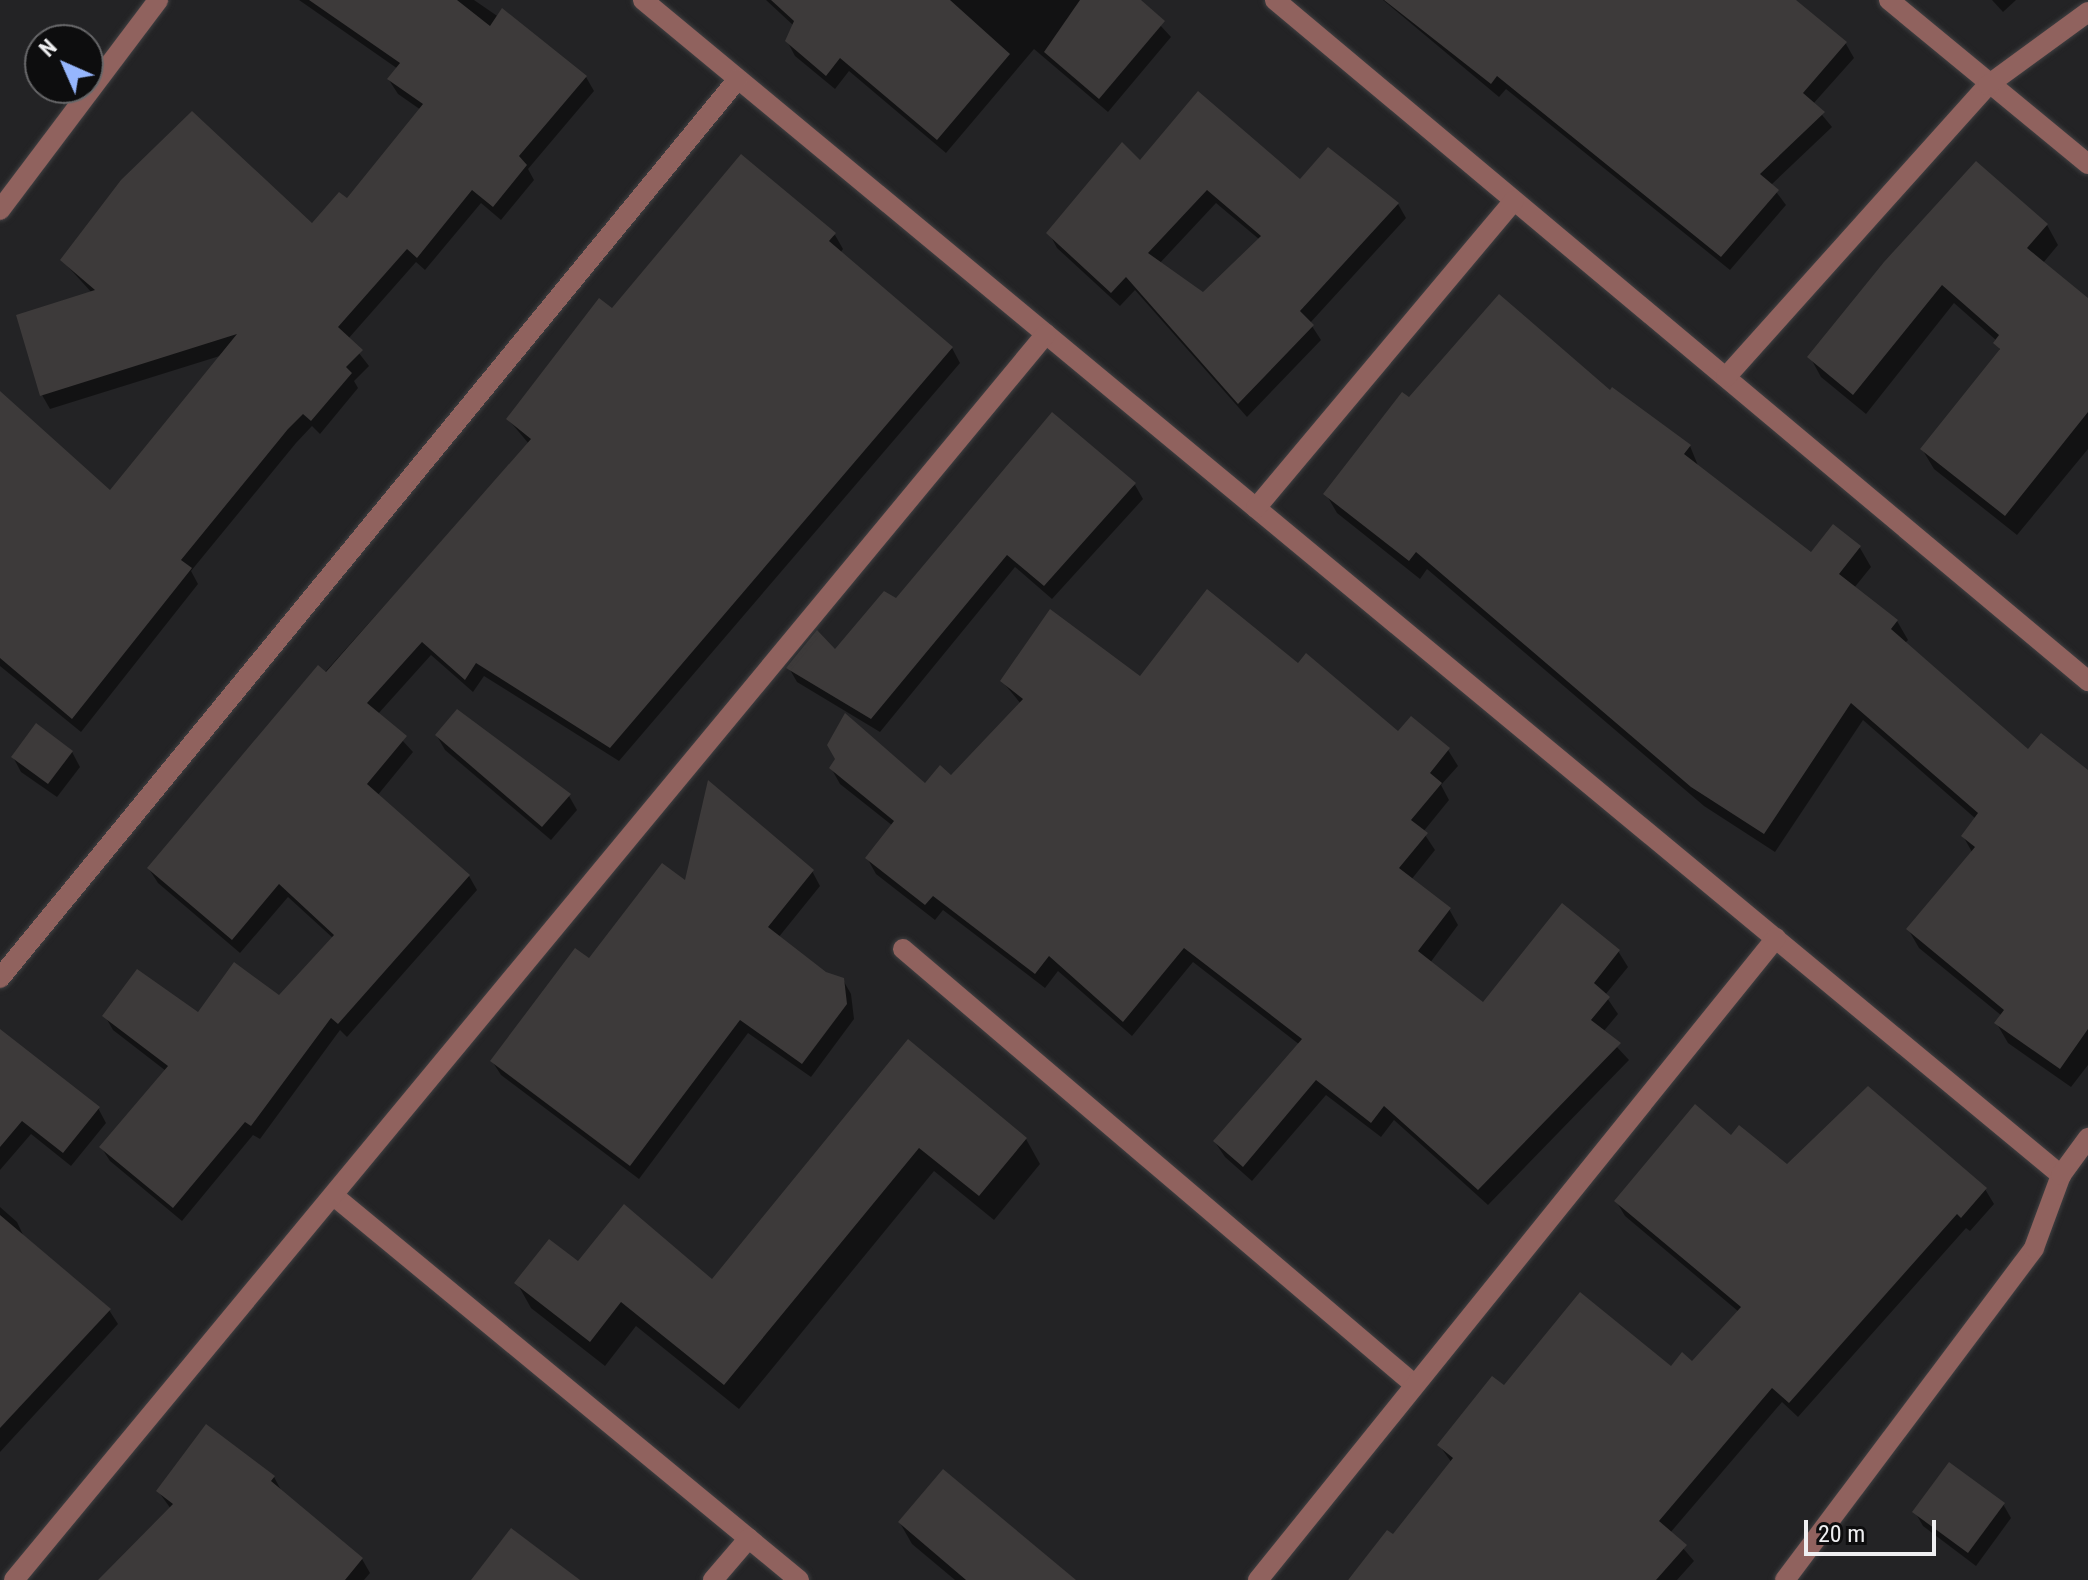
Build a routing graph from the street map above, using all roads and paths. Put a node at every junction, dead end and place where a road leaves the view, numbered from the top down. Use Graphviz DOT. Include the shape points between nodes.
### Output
graph roads {
  1 [pos="158,0"];
  2 [pos="643,0"];
  3 [pos="1275,0"];
  4 [pos="1889,0"];
  5 [pos="2088,12"];
  6 [pos="738,79"];
  7 [pos="1988,85"];
  8 [pos="2088,164"];
  9 [pos="1514,201"];
  10 [pos="0,210"];
  11 [pos="1046,334"];
  12 [pos="1726,377"];
  13 [pos="1256,508"];
  14 [pos="2088,681"];
  15 [pos="1776,938"];
  16 [pos="903,949"];
  17 [pos="0,978"];
  18 [pos="2088,1138"];
  19 [pos="2061,1175"];
  20 [pos="334,1196"];
  21 [pos="1415,1385"];
  22 [pos="749,1538"];
  23 [pos="14,1580"];
  24 [pos="713,1580"];
  25 [pos="799,1580"];
  26 [pos="1258,1580"];
  27 [pos="1785,1580"];
  1 -- 10 [label="street"];
  2 -- 6 [label="street"];
  3 -- 9 [label="street"];
  4 -- 7 [label="street"];
  5 -- 7 [label="street"];
  6 -- 11 [label="street"];
  6 -- 17 [label="street"];
  7 -- 8 [label="street"];
  7 -- 12 [label="street"];
  9 -- 12 [label="street"];
  9 -- 13 [label="street"];
  11 -- 13 [label="street"];
  11 -- 20 [label="street"];
  12 -- 14 [label="street"];
  13 -- 15 [label="street"];
  15 -- 19 [label="street"];
  15 -- 21 [label="street"];
  16 -- 21 [label="street"];
  18 -- 19 [label="street"];
  19 -- 27 [label="street" via="2034,1248"];
  20 -- 22 [label="street"];
  20 -- 23 [label="street"];
  21 -- 26 [label="street"];
  22 -- 24 [label="street"];
  22 -- 25 [label="street"];
}
